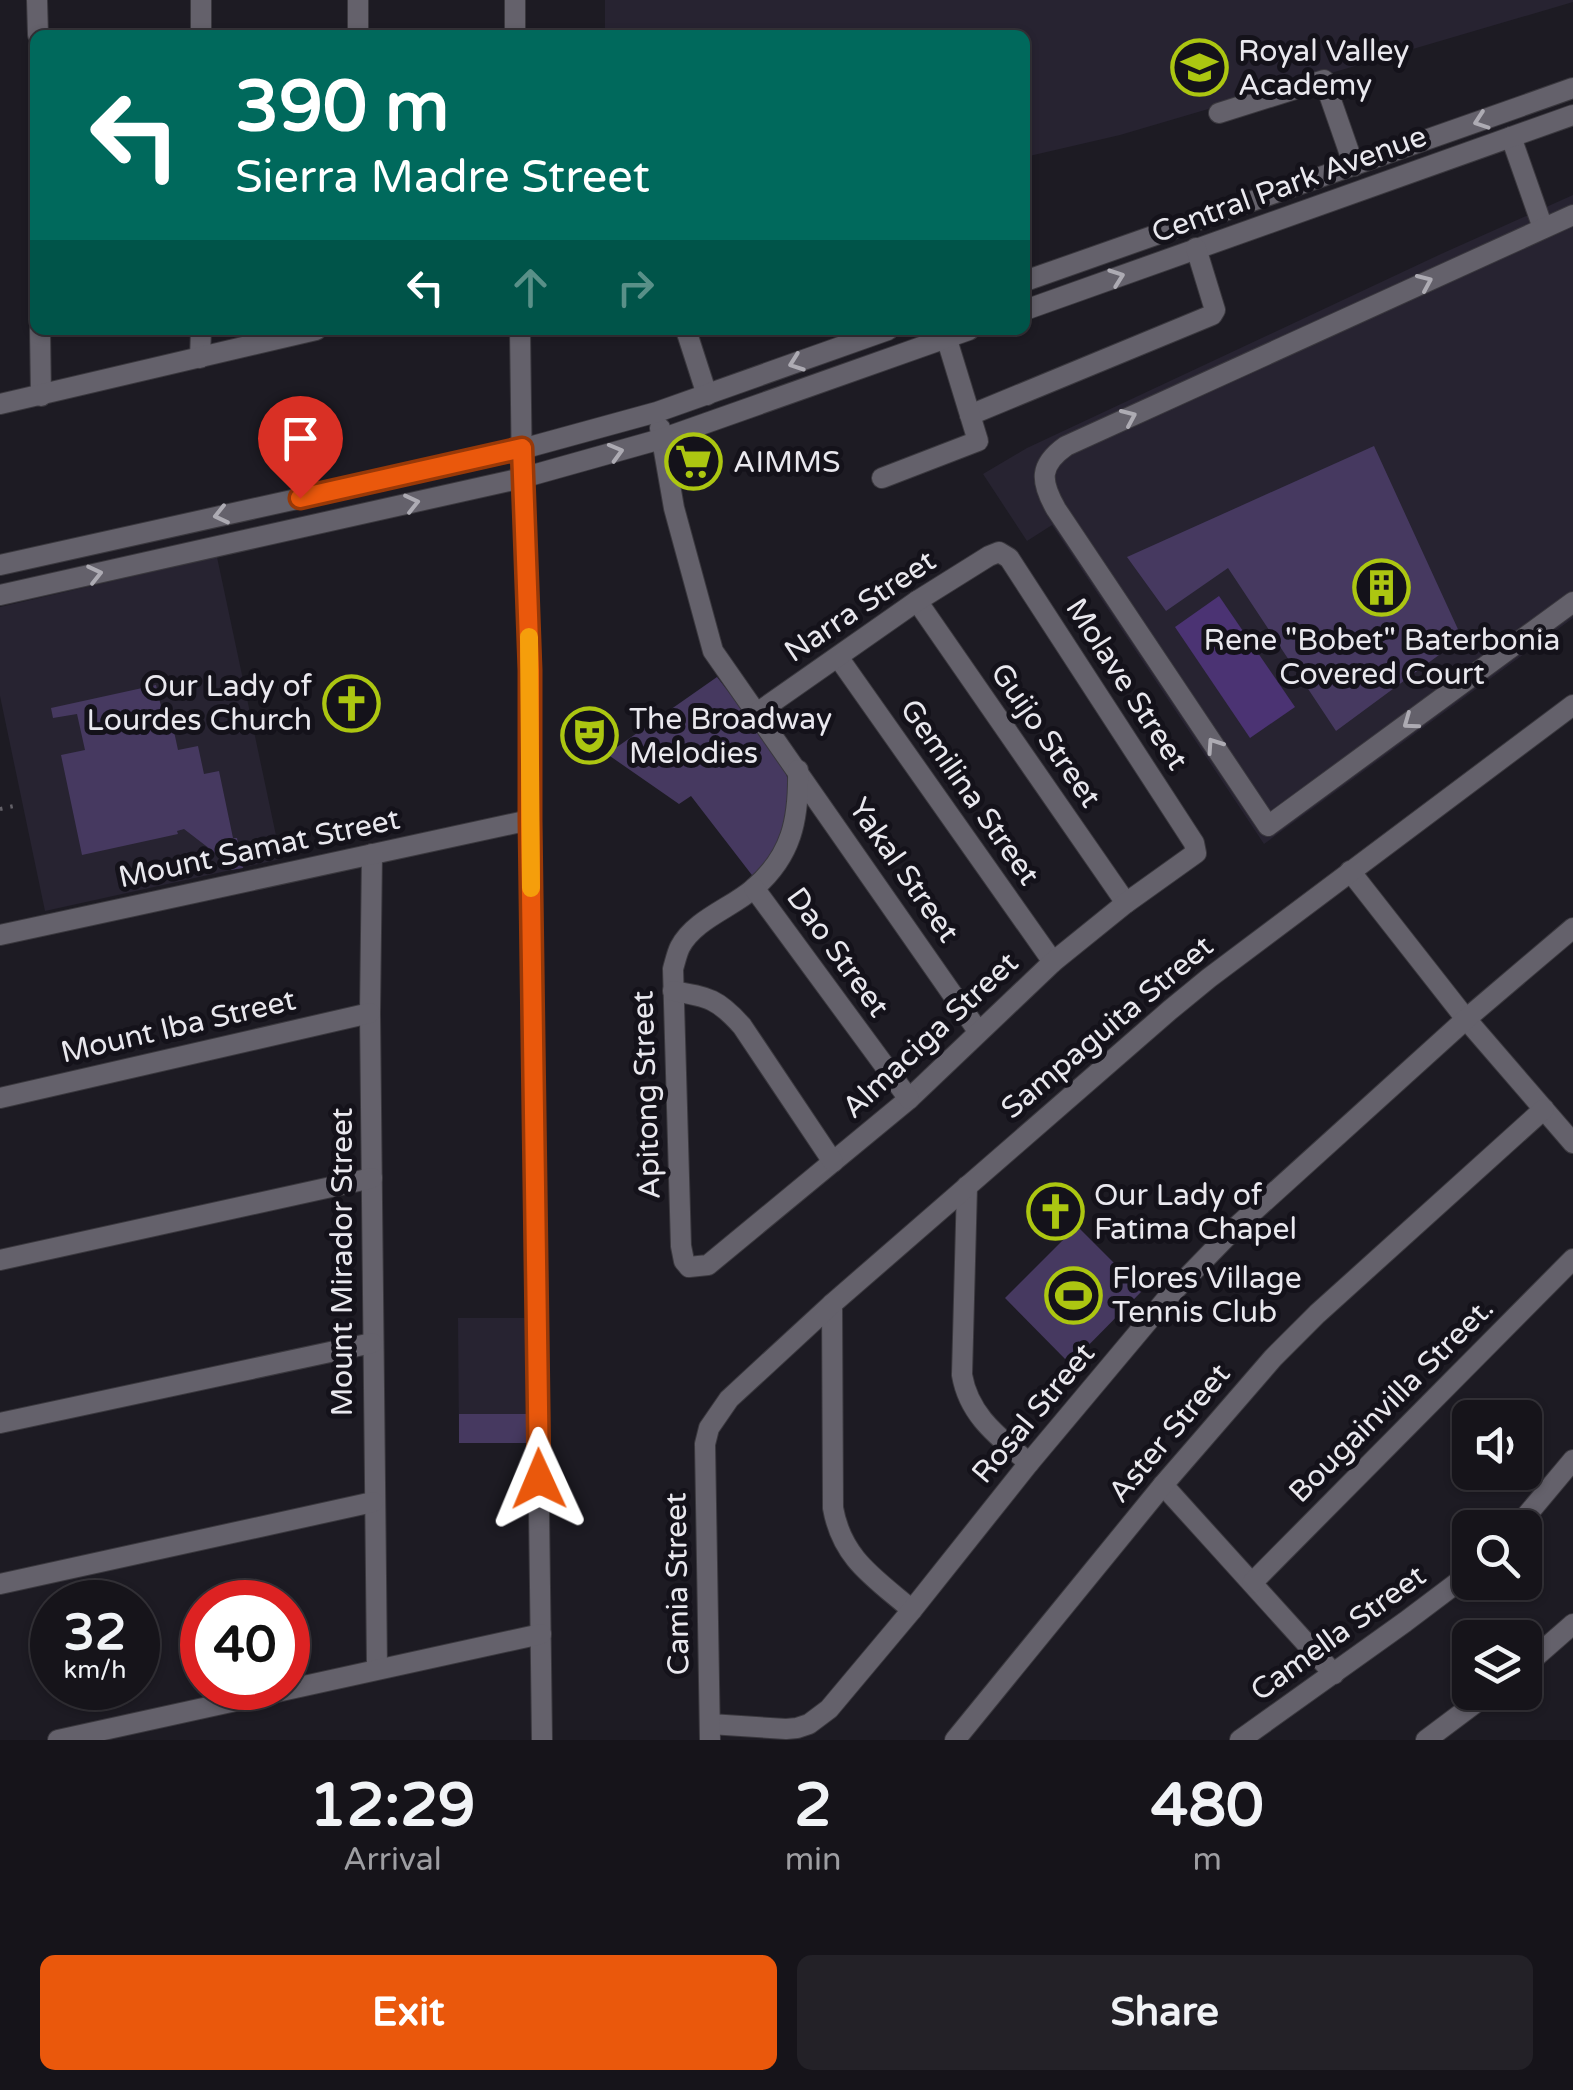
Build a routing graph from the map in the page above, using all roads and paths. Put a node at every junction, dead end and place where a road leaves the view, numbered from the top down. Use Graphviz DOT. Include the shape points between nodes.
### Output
graph roads {
  1 [pos="37,0"];
  2 [pos="200,0"];
  3 [pos="358,0"];
  4 [pos="515,0"];
  5 [pos="38,30"];
  6 [pos="200,30"];
  7 [pos="358,30"];
  8 [pos="516,30"];
  9 [pos="1573,88"];
  10 [pos="1219,112"];
  11 [pos="1573,115"];
  12 [pos="1511,137"];
  13 [pos="1424,141"];
  14 [pos="1431,164"];
  15 [pos="1354,166"];
  16 [pos="1573,215"];
  17 [pos="1544,228"];
  18 [pos="1196,248"];
  19 [pos="1030,280"];
  20 [pos="1030,308"];
  21 [pos="40,335"];
  22 [pos="200,335"];
  23 [pos="295,335"];
  24 [pos="520,335"];
  25 [pos="688,335"];
  26 [pos="874,335"];
  27 [pos="942,335"];
  28 [pos="945,335"];
  29 [pos="200,358"];
  30 [pos="708,394"];
  31 [pos="41,396"];
  32 [pos="0,404"];
  33 [pos="657,412"];
  34 [pos="970,415"];
  35 [pos="662,439"];
  36 [pos="522,448"];
  37 [pos="522,478"];
  38 [pos="882,478"];
  39 [pos="338,490"];
  40 [pos="343,518"];
  41 [pos="999,552"];
  42 [pos="0,565"];
  43 [pos="0,595"];
  44 [pos="917,601"];
  45 [pos="1573,602"];
  46 [pos="838,657"];
  47 [pos="1573,705"];
  48 [pos="758,713"];
  49 [pos="798,770"];
  50 [pos="14,806"];
  51 [pos="0,809"];
  52 [pos="530,820"];
  53 [pos="372,854"];
  54 [pos="1196,854"];
  55 [pos="1350,871"];
  56 [pos="754,888"];
  57 [pos="1126,903"];
  58 [pos="1573,928"];
  59 [pos="0,935"];
  60 [pos="1053,962"];
  61 [pos="673,992"];
  62 [pos="370,1013"];
  63 [pos="1466,1018"];
  64 [pos="978,1031"];
  65 [pos="0,1098"];
  66 [pos="909,1099"];
  67 [pos="1544,1109"];
  68 [pos="1573,1143"];
  69 [pos="833,1162"];
  70 [pos="372,1178"];
  71 [pos="966,1186"];
  72 [pos="1573,1258"];
  73 [pos="0,1260"];
  74 [pos="708,1265"];
  75 [pos="832,1304"];
  76 [pos="372,1343"];
  77 [pos="0,1423"];
  78 [pos="710,1428"];
  79 [pos="1573,1460"];
  80 [pos="1028,1463"];
  81 [pos="1163,1485"];
  82 [pos="373,1502"];
  83 [pos="1531,1510"];
  84 [pos="0,1584"];
  85 [pos="1252,1584"];
  86 [pos="1452,1586"];
  87 [pos="912,1610"];
  88 [pos="1573,1624"];
  89 [pos="541,1634"];
  90 [pos="1542,1651"];
  91 [pos="377,1669"];
  92 [pos="1334,1674"];
  93 [pos="1468,1710"];
  94 [pos="710,1732"];
  95 [pos="1435,1737"];
  96 [pos="58,1740"];
  97 [pos="542,1740"];
  98 [pos="956,1740"];
  99 [pos="1240,1740"];
  1 -- 5 [label="street"];
  2 -- 6 [label="street"];
  3 -- 7 [label="street"];
  4 -- 8 [label="street"];
  9 -- 13 [label="street, Central Park Avenue, one-way"];
  10 -- 15 [label="street" via="1324,80"];
  11 -- 12 [label="street, Central Park Avenue"];
  12 -- 14 [label="street, Central Park Avenue"];
  12 -- 17 [label="street"];
  13 -- 14 [label="street"];
  13 -- 15 [label="street, Central Park Avenue"];
  14 -- 18 [label="street, Central Park Avenue"];
  15 -- 19 [label="street, Central Park Avenue"];
  16 -- 17 [label="street"];
  45 -- 17 [label="street, one-way" via="1268,826 1056,509 1044,478 1046,465 1066,446"];
  20 -- 18 [label="street, Central Park Avenue, one-way"];
  18 -- 34 [label="street" via="1212,315"];
  21 -- 31 [label="street"];
  22 -- 29 [label="street"];
  23 -- 29 [label="street"];
  24 -- 36 [label="street"];
  25 -- 30 [label="street"];
  26 -- 30 [label="street, one-way"];
  27 -- 35 [label="street"];
  28 -- 34 [label="street"];
  29 -- 31 [label="street"];
  30 -- 33 [label="street"];
  31 -- 32 [label="street"];
  33 -- 35 [label="street, Yakal Street"];
  33 -- 36 [label="street"];
  34 -- 38 [label="street" via="978,441"];
  37 -- 35 [label="street, one-way"];
  35 -- 48 [label="street, Yakal Street" via="713,651"];
  36 -- 37 [label="street"];
  36 -- 39 [label="street"];
  40 -- 37 [label="street, one-way"];
  37 -- 52 [label="street"];
  39 -- 40 [label="street"];
  39 -- 42 [label="street, one-way"];
  43 -- 40 [label="street, one-way"];
  41 -- 44 [label="street, Narra Street"];
  41 -- 54 [label="street, Molave Street" via="1010,558"];
  44 -- 46 [label="street, Narra Street"];
  44 -- 57 [label="street, Guijo Street"];
  46 -- 48 [label="street, Narra Street"];
  46 -- 60 [label="street, Gemilina Street"];
  47 -- 55 [label="street, Sampaguita Street"];
  48 -- 49 [label="street, Yakal Street"];
  49 -- 56 [label="street, Apitong Street" via="791,839"];
  49 -- 64 [label="street, Yakal Street"];
  50 -- 51 [label="path"];
  52 -- 53 [label="street, Mount Samat Street"];
  52 -- 89 [label="street"];
  53 -- 59 [label="street, Mount Samat Street"];
  53 -- 62 [label="street, Mount Mirador Street"];
  54 -- 57 [label="street, Almaciga Street"];
  55 -- 63 [label="street"];
  55 -- 71 [label="street, Sampaguita Street" via="1209,978"];
  56 -- 61 [label="street, Apitong Street" via="680,946"];
  56 -- 66 [label="street, Dao Street"];
  57 -- 60 [label="street, Almaciga Street"];
  58 -- 63 [label="street, Rosal Street"];
  60 -- 64 [label="street, Almaciga Street"];
  61 -- 69 [label="street" via="725,1007"];
  61 -- 74 [label="street, Apitong Street" via="681,1246 689,1267"];
  62 -- 65 [label="street, Mount Iba Street"];
  62 -- 70 [label="street, Mount Mirador Street"];
  63 -- 67 [label="street"];
  63 -- 80 [label="street, Rosal Street" via="1198,1266"];
  64 -- 66 [label="street, Almaciga Street"];
  66 -- 69 [label="street, Almaciga Street"];
  67 -- 68 [label="street"];
  67 -- 81 [label="street, Aster Street" via="1316,1314"];
  69 -- 74 [label="street, Almaciga Street"];
  70 -- 73 [label="street"];
  70 -- 76 [label="street, Mount Mirador Street"];
  71 -- 75 [label="street, Sampaguita Street"];
  71 -- 80 [label="street" via="965,1391 982,1422"];
  72 -- 85 [label="street, Bougainvilla Street."];
  75 -- 78 [label="street, Sampaguita Street" via="730,1398"];
  75 -- 87 [label="street" via="836,1527 856,1560"];
  76 -- 77 [label="street"];
  76 -- 82 [label="street, Mount Mirador Street"];
  78 -- 94 [label="street, Camia Street"];
  79 -- 83 [label="street"];
  80 -- 87 [label="street, Rosal Street"];
  81 -- 85 [label="street"];
  81 -- 98 [label="street, Aster Street"];
  82 -- 84 [label="street"];
  82 -- 91 [label="street, Mount Mirador Street"];
  85 -- 92 [label="street"];
  86 -- 92 [label="street, Camella Street"];
  87 -- 94 [label="street, Rosal Street" via="809,1724"];
  88 -- 90 [label="street"];
  89 -- 91 [label="street"];
  89 -- 97 [label="street"];
  91 -- 96 [label="street"];
  92 -- 99 [label="street, Camella Street"];
  93 -- 95 [label="street"];
}
